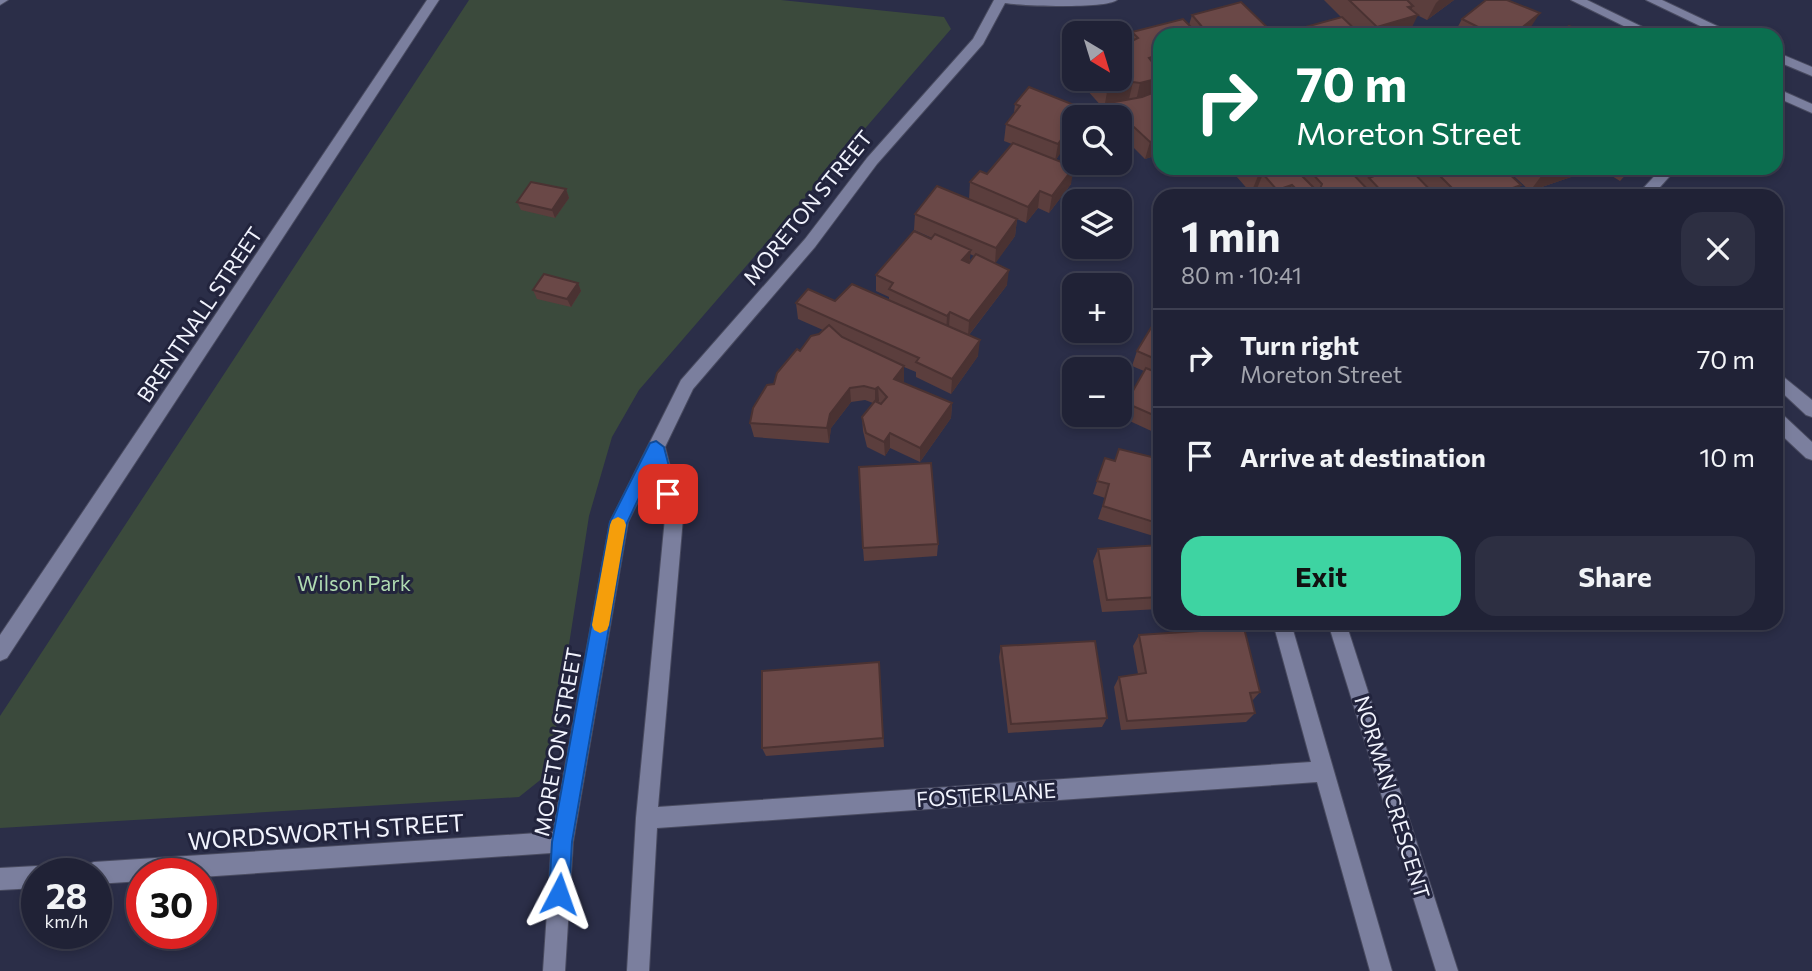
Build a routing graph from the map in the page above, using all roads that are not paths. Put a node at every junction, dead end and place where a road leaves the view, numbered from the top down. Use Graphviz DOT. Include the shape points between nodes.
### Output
graph roads {
  1 [pos="433,0"];
  2 [pos="1000,0"];
  3 [pos="1010,0"];
  4 [pos="1111,0"];
  5 [pos="1577,0"];
  6 [pos="1652,0"];
  7 [pos="1638,28"];
  8 [pos="1714,28"];
  9 [pos="1783,59"];
  10 [pos="1812,72"];
  11 [pos="1783,95"];
  12 [pos="1812,109"];
  13 [pos="1663,175"];
  14 [pos="1650,189"];
  15 [pos="1783,383"];
  16 [pos="1812,410"];
  17 [pos="1783,426"];
  18 [pos="656,447"];
  19 [pos="1812,453"];
  20 [pos="1284,630"];
  21 [pos="1339,630"];
  22 [pos="0,652"];
  23 [pos="1325,771"];
  24 [pos="647,818"];
  25 [pos="562,842"];
  26 [pos="112,872"];
  27 [pos="21,878"];
  28 [pos="0,880"];
  29 [pos="554,971"];
  30 [pos="638,971"];
  31 [pos="1381,971"];
  32 [pos="1447,971"];
  1 -- 22 [label="street, BRENTNALL STREET"];
  2 -- 18 [label="street, MORETON STREET" via="972,48 687,385"];
  3 -- 4 [label="street"];
  5 -- 7 [label="street"];
  6 -- 8 [label="street"];
  9 -- 10 [label="street"];
  11 -- 12 [label="street"];
  13 -- 14 [label="street"];
  15 -- 16 [label="street"];
  17 -- 19 [label="street"];
  18 -- 24 [label="street" via="674,518"];
  18 -- 25 [label="street, MORETON STREET" via="619,522"];
  20 -- 23 [label="street"];
  21 -- 32 [label="street, NORMAN CRESCENT"];
  23 -- 24 [label="street, FOSTER LANE"];
  23 -- 31 [label="street"];
  24 -- 30 [label="street"];
  25 -- 26 [label="street, WORDSWORTH STREET"];
  25 -- 29 [label="street, MORETON STREET"];
  27 -- 28 [label="street"];
}
